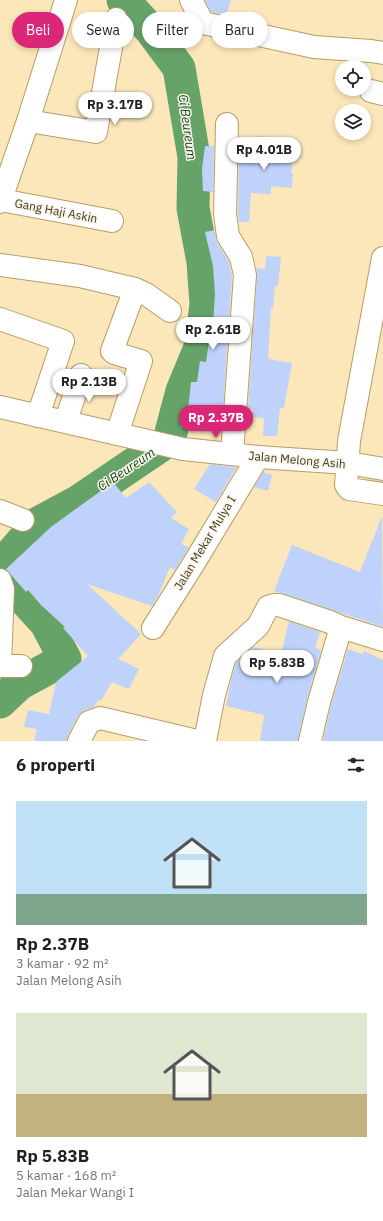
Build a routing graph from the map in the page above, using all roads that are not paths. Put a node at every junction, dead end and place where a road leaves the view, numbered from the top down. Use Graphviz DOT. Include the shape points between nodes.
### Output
graph roads {
  1 [pos="66,0"];
  2 [pos="191,0"];
  3 [pos="111,48"];
  4 [pos="383,53"];
  5 [pos="28,121"];
  6 [pos="227,124"];
  7 [pos="0,201"];
  8 [pos="112,221"];
  9 [pos="383,258"];
  10 [pos="0,266"];
  11 [pos="135,290"];
  12 [pos="170,311"];
  13 [pos="0,319"];
  14 [pos="81,375"];
  15 [pos="0,407"];
  16 [pos="38,416"];
  17 [pos="66,421"];
  18 [pos="117,434"];
  19 [pos="232,454"];
  20 [pos="258,457"];
  21 [pos="348,464"];
  22 [pos="383,469"];
  23 [pos="383,494"];
  24 [pos="0,511"];
  25 [pos="23,520"];
  26 [pos="0,580"];
  27 [pos="341,627"];
  28 [pos="153,628"];
  29 [pos="383,640"];
  30 [pos="0,665"];
  31 [pos="21,666"];
  32 [pos="79,741"];
  33 [pos="197,741"];
  34 [pos="205,741"];
  35 [pos="310,741"];
  1 -- 5 [label="street"];
  2 -- 4 [label="street" via="203,23 314,47"];
  3 -- 5 [label="street" via="96,132"];
  5 -- 7 [label="street"];
  6 -- 19 [label="street" via="225,214 228,236 240,257 245,275"];
  7 -- 8 [label="street, Gang Haji Askin"];
  9 -- 21 [label="street" via="349,441"];
  10 -- 11 [label="street" via="80,276"];
  11 -- 12 [label="street" via="146,294"];
  11 -- 18 [label="street" via="112,351 141,361"];
  13 -- 16 [label="street" via="63,340"];
  14 -- 17 [label="street"];
  15 -- 16 [label="street, Jalan Melong Asih"];
  16 -- 17 [label="street, Jalan Melong Asih"];
  17 -- 18 [label="street, Jalan Melong Asih"];
  18 -- 19 [label="street, Jalan Melong Asih" via="183,449"];
  19 -- 20 [label="street, Jalan Melong Asih"];
  20 -- 21 [label="street, Jalan Melong Asih"];
  20 -- 28 [label="street, Jalan Mekar Mulya I"];
  21 -- 22 [label="street, Jalan Melong Asih"];
  21 -- 23 [label="street" via="347,488"];
  24 -- 25 [label="street"];
  26 -- 30 [label="street" via="3,589"];
  27 -- 29 [label="street"];
  27 -- 34 [label="street" via="279,605 268,607 258,626 225,656"];
  27 -- 35 [label="street" via="318,702"];
  30 -- 31 [label="street"];
  32 -- 33 [label="street" via="89,722 100,718"];
}
